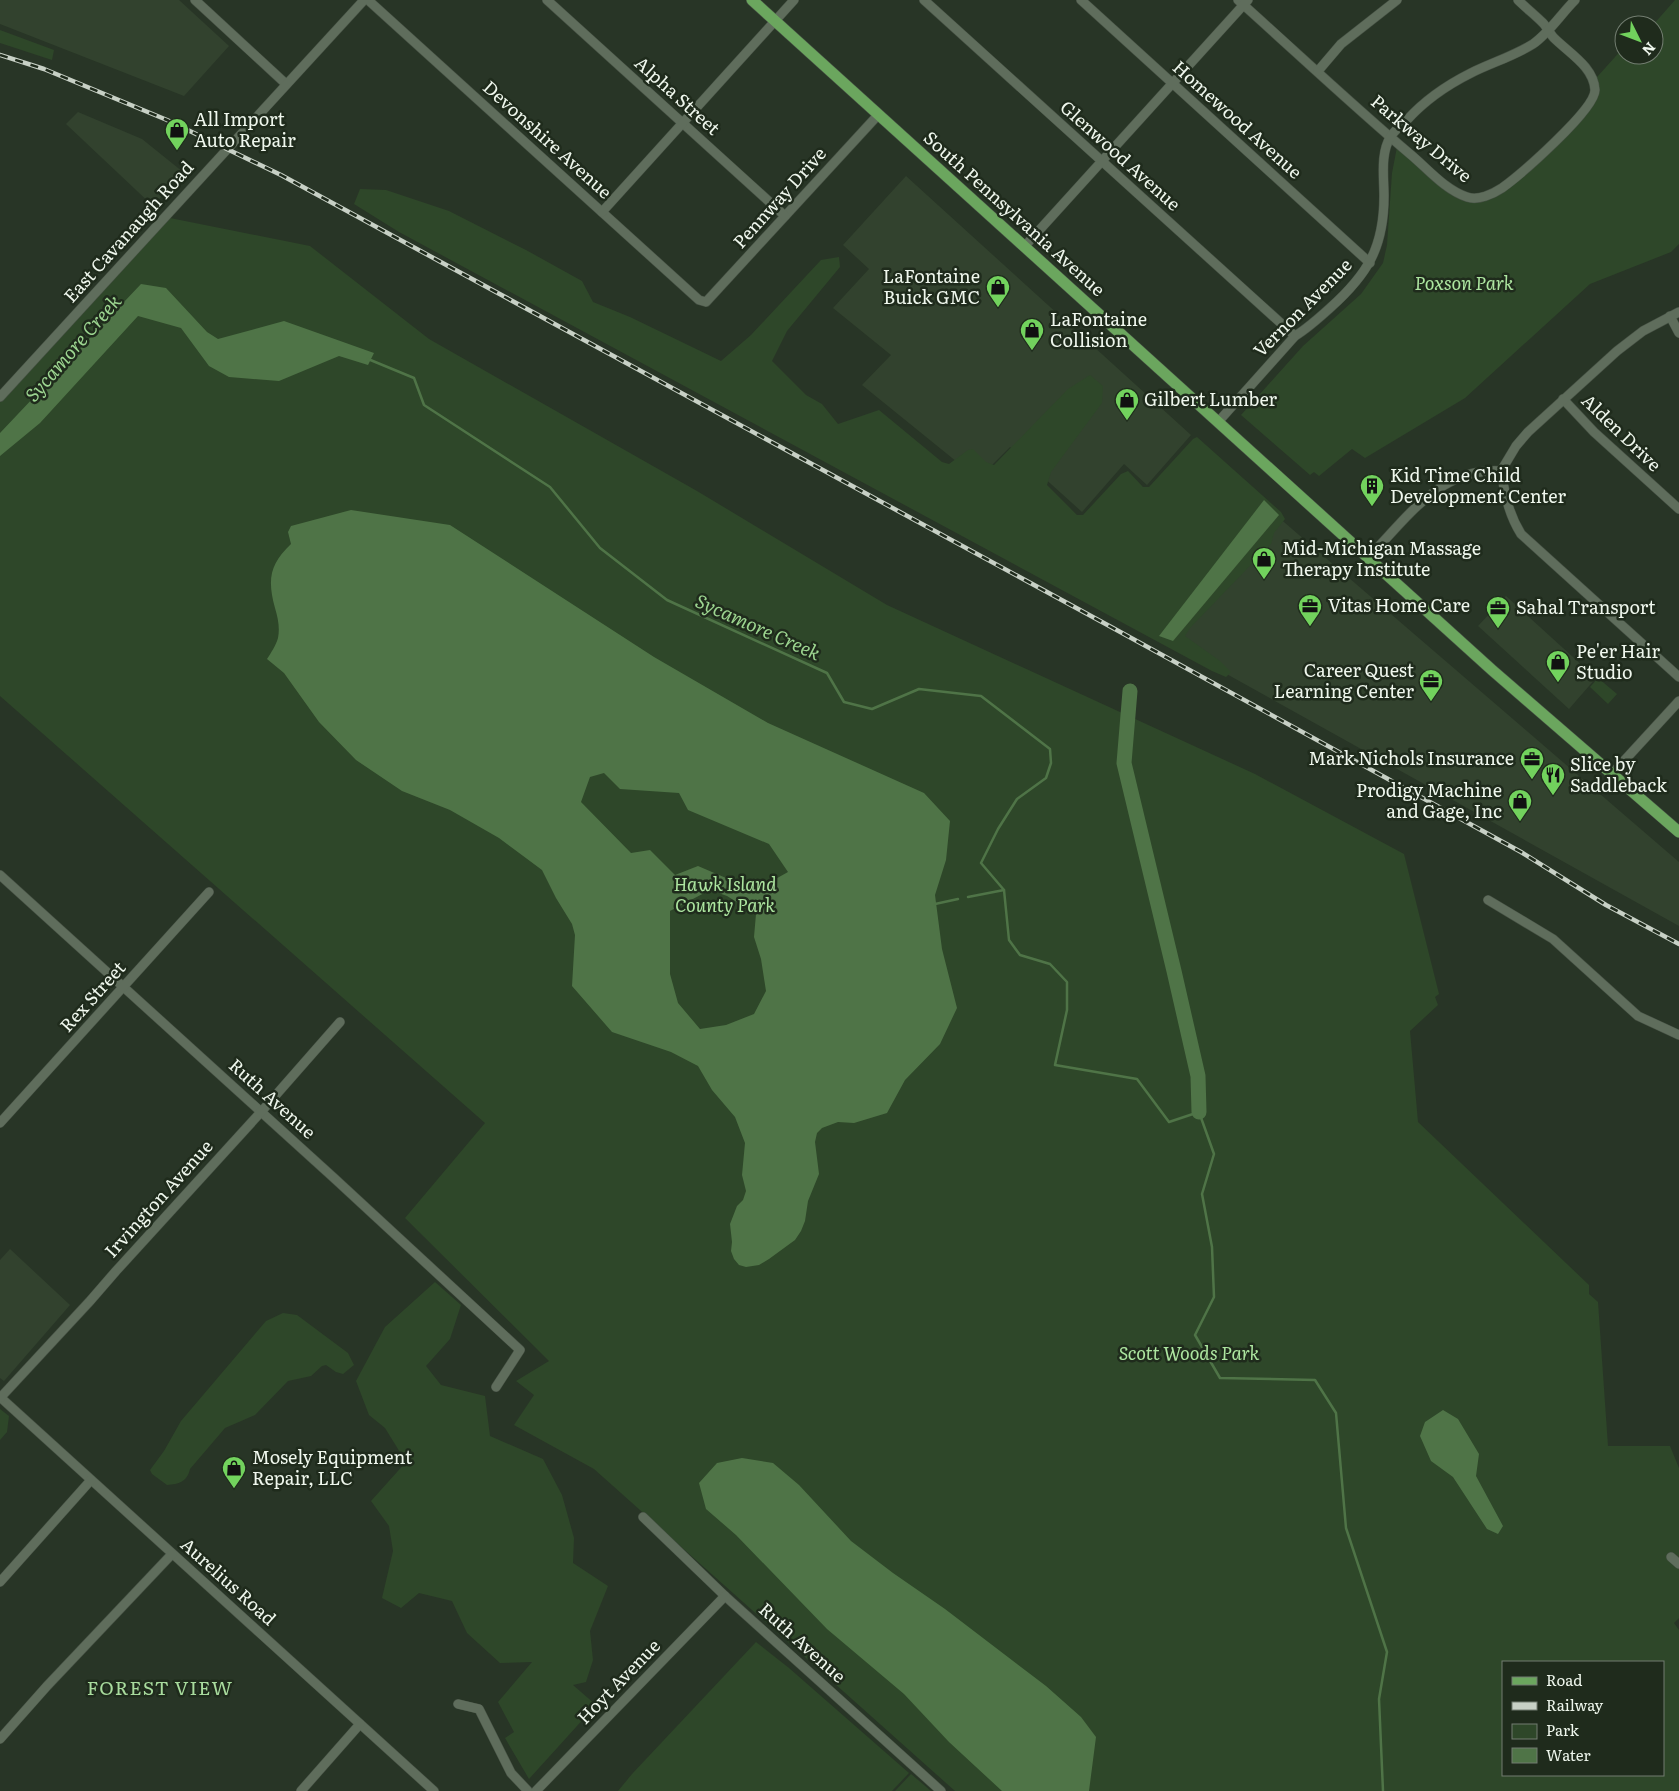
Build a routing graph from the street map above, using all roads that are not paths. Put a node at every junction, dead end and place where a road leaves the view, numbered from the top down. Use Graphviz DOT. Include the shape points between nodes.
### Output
graph roads {
  1 [pos="195,0"];
  2 [pos="364,0"];
  3 [pos="368,0"];
  4 [pos="546,0"];
  5 [pos="752,0"];
  6 [pos="794,0"];
  7 [pos="924,0"];
  8 [pos="1081,0"];
  9 [pos="1398,0"];
  10 [pos="1518,0"];
  11 [pos="1574,0"];
  12 [pos="1243,2"];
  13 [pos="775,22"];
  14 [pos="1548,30"];
  15 [pos="1318,71"];
  16 [pos="1172,83"];
  17 [pos="286,84"];
  18 [pos="878,115"];
  19 [pos="683,123"];
  20 [pos="1390,137"];
  21 [pos="1102,161"];
  22 [pos="602,212"];
  23 [pos="786,216"];
  24 [pos="1024,247"];
  25 [pos="1370,263"];
  26 [pos="706,302"];
  27 [pos="1679,312"];
  28 [pos="1670,316"];
  29 [pos="1679,333"];
  30 [pos="1295,336"];
  31 [pos="0,397"];
  32 [pos="1563,400"];
  33 [pos="1218,422"];
  34 [pos="1500,470"];
  35 [pos="1679,509"];
  36 [pos="1368,558"];
  37 [pos="1679,677"];
  38 [pos="1679,701"];
  39 [pos="1611,774"];
  40 [pos="1679,832"];
  41 [pos="0,875"];
  42 [pos="209,892"];
  43 [pos="1488,900"];
  44 [pos="124,987"];
  45 [pos="340,1022"];
  46 [pos="1679,1035"];
  47 [pos="261,1112"];
  48 [pos="0,1123"];
  49 [pos="496,1386"];
  50 [pos="0,1398"];
  51 [pos="91,1480"];
  52 [pos="643,1517"];
  53 [pos="172,1554"];
  54 [pos="1671,1557"];
  55 [pos="1679,1564"];
  56 [pos="0,1582"];
  57 [pos="725,1596"];
  58 [pos="458,1704"];
  59 [pos="360,1724"];
  60 [pos="0,1739"];
  61 [pos="301,1791"];
  62 [pos="434,1791"];
  63 [pos="528,1791"];
  64 [pos="536,1791"];
  65 [pos="942,1791"];
  1 -- 17 [label="street"];
  2 -- 17 [label="street, East Cavanaugh Road"];
  3 -- 22 [label="street, Devonshire Avenue"];
  4 -- 19 [label="street, Alpha Street"];
  5 -- 13 [label="main road, South Pennsylvania Avenue"];
  6 -- 13 [label="street"];
  7 -- 21 [label="street, Glenwood Avenue"];
  8 -- 16 [label="street, Homewood Avenue"];
  9 -- 15 [label="street" via="1341,44"];
  10 -- 14 [label="street"];
  11 -- 14 [label="street, Vernon Avenue"];
  12 -- 15 [label="street, Parkway Drive"];
  12 -- 16 [label="street"];
  13 -- 18 [label="main road, South Pennsylvania Avenue"];
  13 -- 19 [label="street"];
  14 -- 20 [label="street, Vernon Avenue" via="1521,51 1439,92 1419,106"];
  14 -- 20 [label="street, Parkway Drive" via="1586,68 1595,92 1579,117 1502,188 1478,198 1468,198 1447,186"];
  15 -- 20 [label="street, Parkway Drive"];
  16 -- 21 [label="street"];
  16 -- 25 [label="street, Homewood Avenue"];
  17 -- 31 [label="street, East Cavanaugh Road"];
  18 -- 23 [label="street, Pennway Drive"];
  18 -- 24 [label="main road, South Pennsylvania Avenue"];
  19 -- 22 [label="street"];
  19 -- 23 [label="street, Alpha Street"];
  20 -- 25 [label="street, Vernon Avenue" via="1384,162 1381,231"];
  21 -- 24 [label="street"];
  21 -- 30 [label="street, Glenwood Avenue"];
  22 -- 26 [label="street, Devonshire Avenue" via="699,300"];
  23 -- 26 [label="street, Pennway Drive"];
  24 -- 33 [label="main road, South Pennsylvania Avenue"];
  25 -- 30 [label="street, Vernon Avenue" via="1345,295"];
  27 -- 28 [label="street"];
  28 -- 29 [label="street"];
  28 -- 32 [label="street" via="1617,351"];
  30 -- 33 [label="street, Vernon Avenue"];
  32 -- 34 [label="street" via="1528,432"];
  32 -- 35 [label="street, Alden Drive"];
  33 -- 36 [label="main road, South Pennsylvania Avenue"];
  34 -- 36 [label="street" via="1469,473 1435,490"];
  34 -- 37 [label="street" via="1512,519 1521,534"];
  36 -- 39 [label="main road, South Pennsylvania Avenue"];
  38 -- 39 [label="street"];
  39 -- 40 [label="main road, South Pennsylvania Avenue"];
  41 -- 44 [label="street, Ruth Avenue"];
  42 -- 44 [label="street, Rex Street"];
  43 -- 46 [label="street" via="1553,939 1638,1016"];
  44 -- 47 [label="street, Ruth Avenue"];
  44 -- 48 [label="street, Rex Street"];
  45 -- 47 [label="street, Irvington Avenue"];
  47 -- 49 [label="street, Ruth Avenue" via="520,1350"];
  47 -- 50 [label="street, Irvington Avenue"];
  50 -- 51 [label="street, Aurelius Road"];
  51 -- 53 [label="street, Aurelius Road"];
  51 -- 56 [label="street"];
  52 -- 57 [label="street, Ruth Avenue"];
  53 -- 59 [label="street, Aurelius Road"];
  53 -- 60 [label="street"];
  54 -- 55 [label="street"];
  57 -- 64 [label="street, Hoyt Avenue"];
  57 -- 65 [label="street, Ruth Avenue"];
  58 -- 63 [label="street" via="479,1709 511,1773"];
  59 -- 61 [label="street"];
  59 -- 62 [label="street, Aurelius Road"];
}
